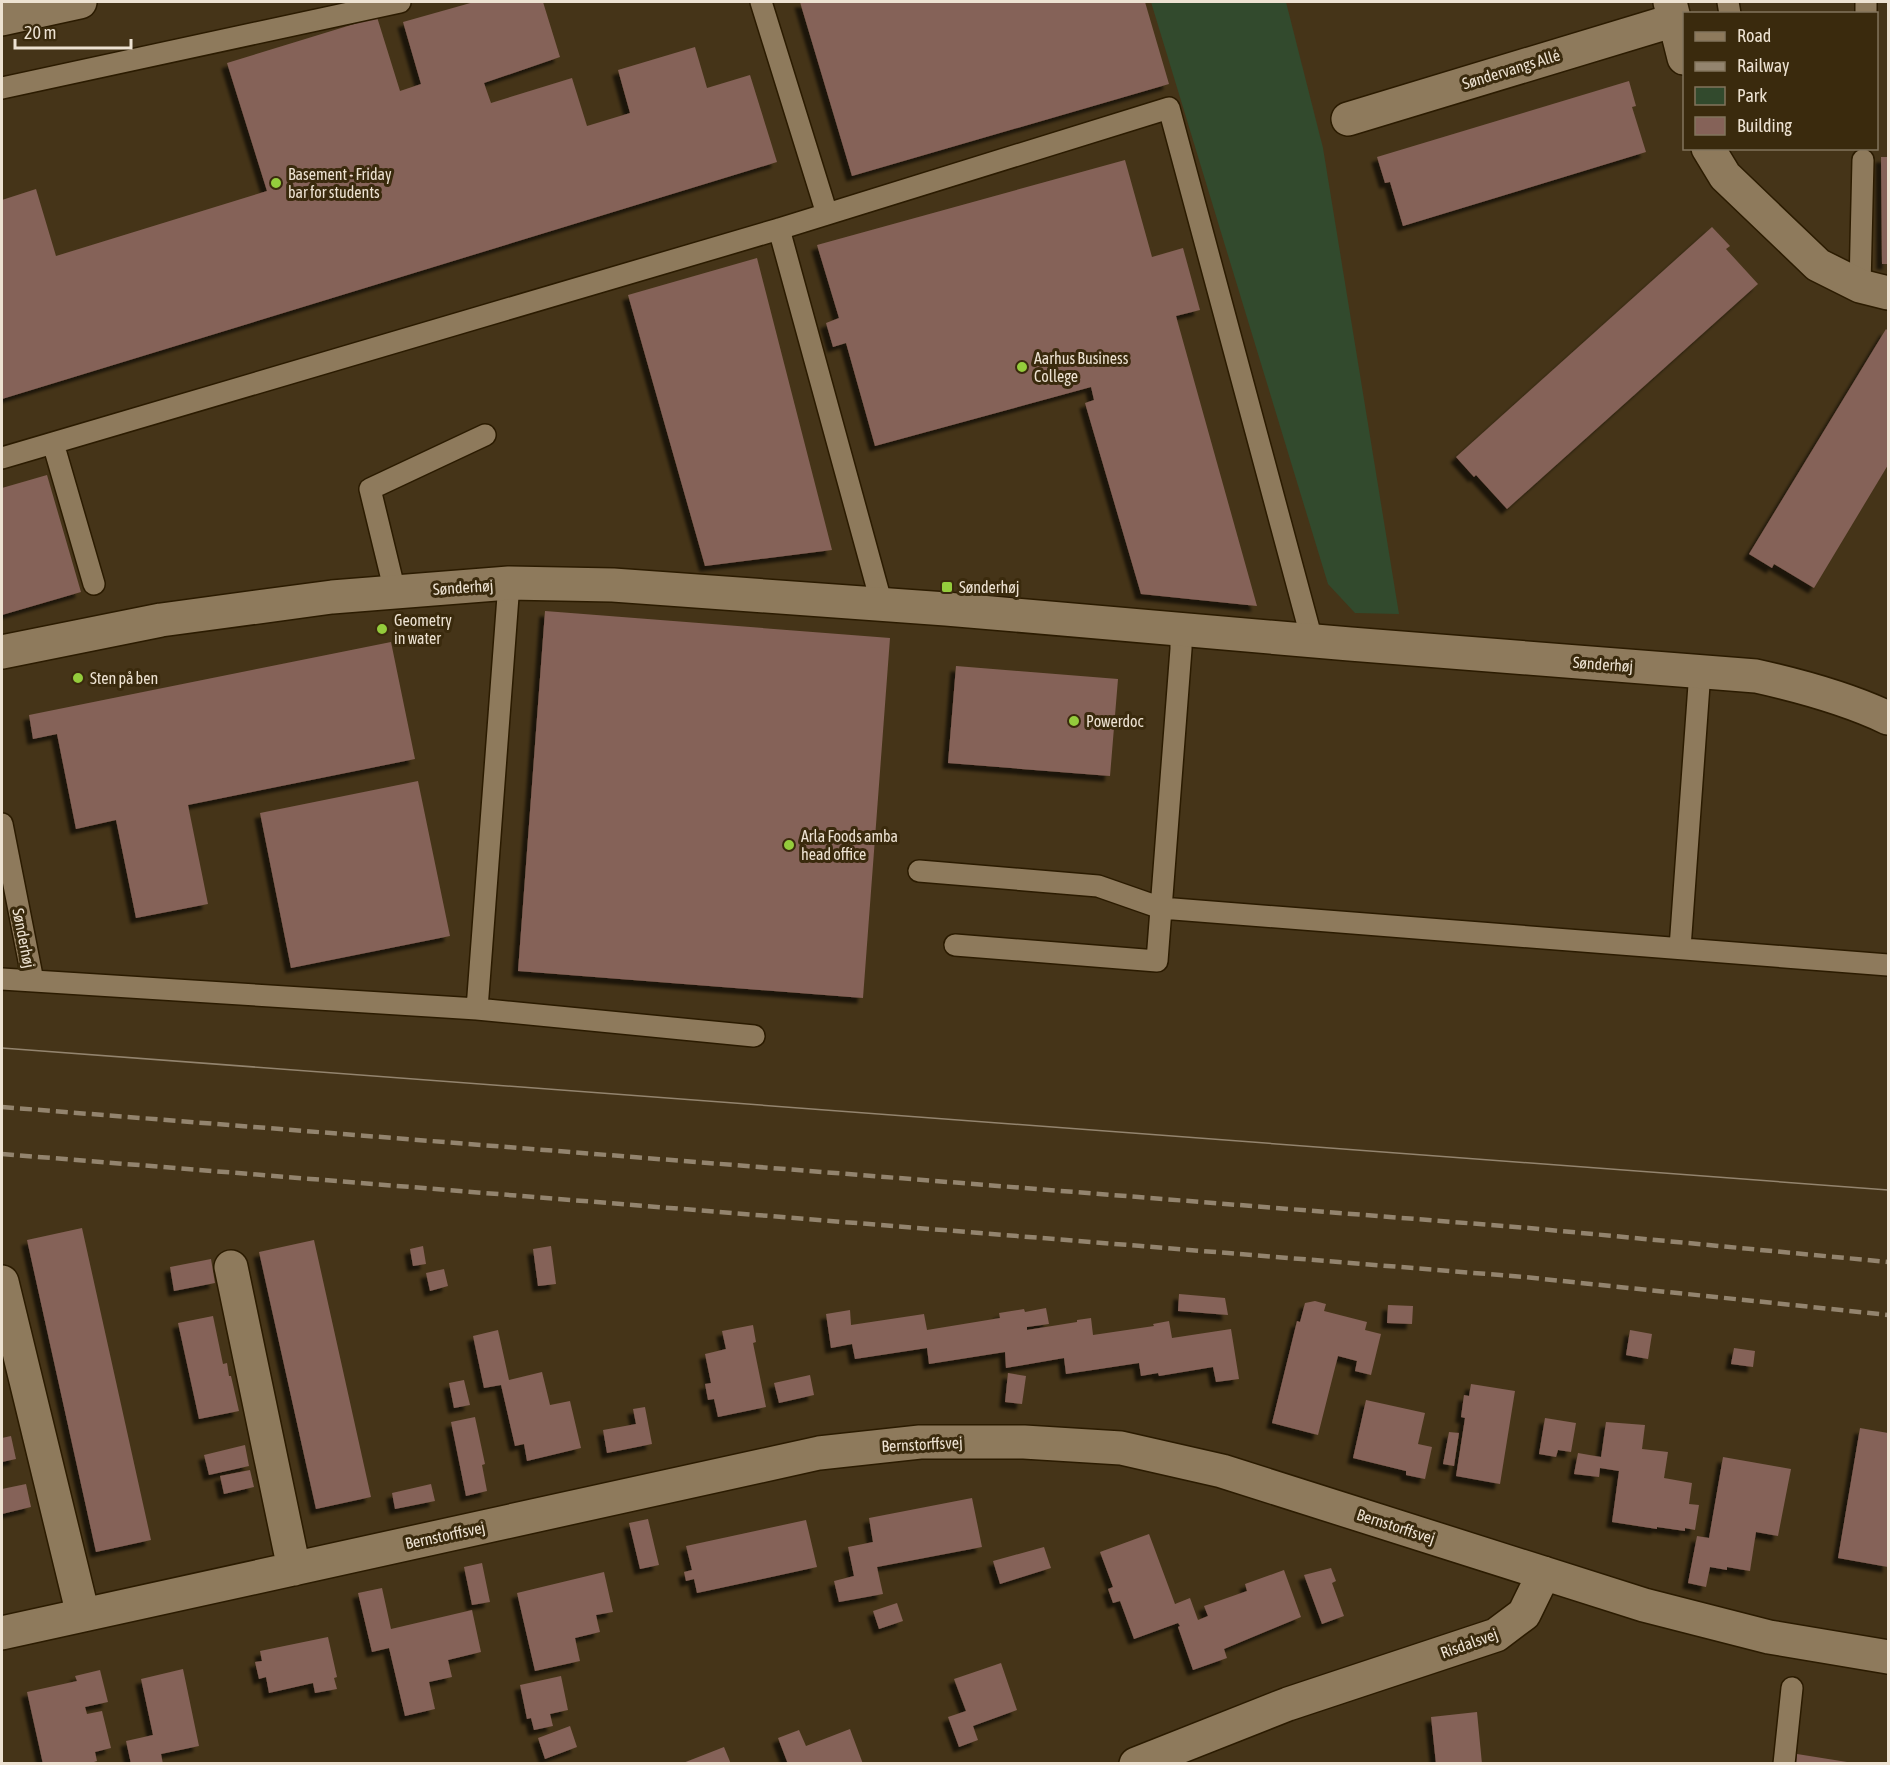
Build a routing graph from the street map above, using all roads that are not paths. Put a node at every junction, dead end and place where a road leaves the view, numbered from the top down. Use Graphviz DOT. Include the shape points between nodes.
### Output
graph roads {
  1 [pos="80,2"];
  2 [pos="400,2"];
  3 [pos="761,2"];
  4 [pos="1672,11"];
  5 [pos="2,19"];
  6 [pos="1683,54"];
  7 [pos="2,88"];
  8 [pos="1348,118"];
  9 [pos="1709,150"];
  10 [pos="1863,160"];
  11 [pos="827,214"];
  12 [pos="779,229"];
  13 [pos="1874,289"];
  14 [pos="485,435"];
  15 [pos="53,442"];
  16 [pos="2,458"];
  17 [pos="509,583"];
  18 [pos="94,584"];
  19 [pos="395,592"];
  20 [pos="882,605"];
  21 [pos="1181,629"];
  22 [pos="1312,640"];
  23 [pos="2,652"];
  24 [pos="1700,671"];
  25 [pos="1888,718"];
  26 [pos="2,824"];
  27 [pos="919,871"];
  28 [pos="1161,909"];
  29 [pos="955,945"];
  30 [pos="1680,948"];
  31 [pos="1888,965"];
  32 [pos="2,979"];
  33 [pos="33,981"];
  34 [pos="477,1010"];
  35 [pos="754,1036"];
  36 [pos="231,1267"];
  37 [pos="2,1282"];
  38 [pos="294,1569"];
  39 [pos="1544,1573"];
  40 [pos="83,1615"];
  41 [pos="2,1633"];
  42 [pos="1888,1657"];
  43 [pos="1792,1688"];
  44 [pos="1136,1764"];
  45 [pos="1784,1764"];
  1 -- 5 [label="street"];
  2 -- 7 [label="lane"];
  3 -- 11 [label="lane"];
  4 -- 6 [label="street, Søndervangs Allé"];
  4 -- 8 [label="street, Søndervangs Allé"];
  9 -- 13 [label="street" via="1725,176 1818,265"];
  10 -- 13 [label="lane"];
  11 -- 12 [label="lane"];
  11 -- 22 [label="lane" via="1169,108"];
  12 -- 15 [label="lane"];
  12 -- 20 [label="lane"];
  14 -- 19 [label="lane" via="370,489"];
  15 -- 16 [label="lane"];
  15 -- 18 [label="lane"];
  17 -- 19 [label="street, Sønderhøj"];
  17 -- 20 [label="street, Sønderhøj" via="613,585"];
  17 -- 34 [label="lane"];
  19 -- 23 [label="street, Sønderhøj" via="162,620"];
  20 -- 21 [label="street, Sønderhøj"];
  21 -- 22 [label="street, Sønderhøj"];
  21 -- 28 [label="lane"];
  22 -- 24 [label="street, Sønderhøj"];
  24 -- 25 [label="street, Sønderhøj" via="1756,675 1806,687"];
  24 -- 30 [label="lane"];
  26 -- 33 [label="lane, Sønderhøj"];
  27 -- 28 [label="lane" via="1098,886"];
  28 -- 29 [label="lane" via="1157,961"];
  28 -- 30 [label="lane"];
  30 -- 31 [label="lane"];
  32 -- 33 [label="lane"];
  33 -- 34 [label="lane"];
  34 -- 35 [label="lane"];
  36 -- 38 [label="street"];
  37 -- 40 [label="street"];
  38 -- 39 [label="street, Bernstorffsvej" via="819,1453 920,1442 1024,1442 1121,1448 1222,1471"];
  38 -- 40 [label="street, Bernstorffsvej"];
  39 -- 42 [label="street" via="1644,1605 1769,1637"];
  39 -- 44 [label="street, Risdalsvej" via="1524,1614 1496,1635 1288,1704"];
  40 -- 41 [label="street, Bernstorffsvej"];
  43 -- 45 [label="lane"];
}
